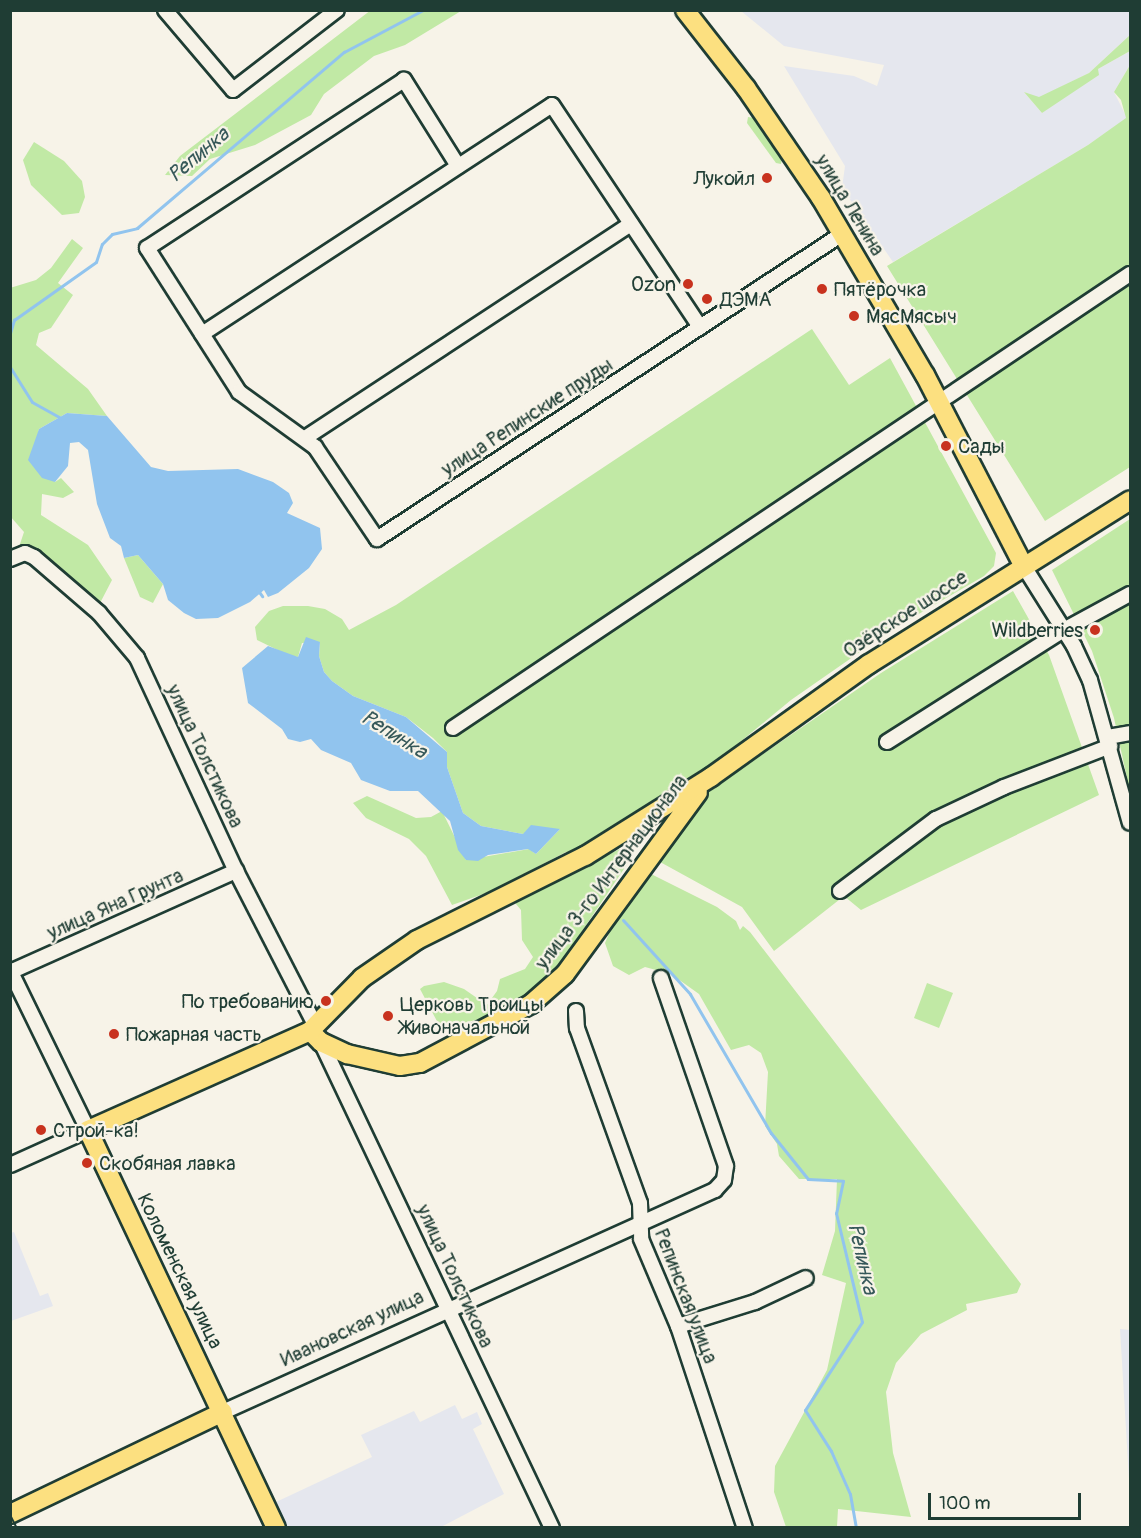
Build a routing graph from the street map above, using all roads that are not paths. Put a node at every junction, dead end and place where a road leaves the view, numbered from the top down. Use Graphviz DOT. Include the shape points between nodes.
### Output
graph roads {
  1 [pos="165,10"];
  2 [pos="337,10"];
  3 [pos="684,10"];
  4 [pos="458,166"];
  5 [pos="631,224"];
  6 [pos="842,234"];
  7 [pos="1131,274"];
  8 [pos="700,327"];
  9 [pos="202,334"];
  10 [pos="939,402"];
  11 [pos="305,438"];
  12 [pos="1131,500"];
  13 [pos="10,559"];
  14 [pos="1023,565"];
  15 [pos="1131,594"];
  16 [pos="1062,632"];
  17 [pos="453,728"];
  18 [pos="1131,733"];
  19 [pos="887,742"];
  20 [pos="1109,742"];
  21 [pos="711,777"];
  22 [pos="1131,823"];
  23 [pos="236,871"];
  24 [pos="840,891"];
  25 [pos="11,971"];
  26 [pos="661,978"];
  27 [pos="576,1011"];
  28 [pos="315,1032"];
  29 [pos="88,1130"];
  30 [pos="10,1164"];
  31 [pos="638,1223"];
  32 [pos="806,1278"];
  33 [pos="449,1308"];
  34 [pos="678,1326"];
  35 [pos="223,1412"];
  36 [pos="10,1515"];
  37 [pos="276,1527"];
  38 [pos="552,1527"];
  39 [pos="745,1527"];
  1 -- 2 [label="street" via="233,90"];
  3 -- 6 [label="main road, улица Ленина" via="746,88"];
  4 -- 5 [label="street" via="552,105"];
  4 -- 9 [label="street"];
  4 -- 9 [label="street, улица Репинские пруды" via="404,80 243,183 147,248"];
  5 -- 8 [label="street"];
  5 -- 11 [label="street"];
  6 -- 8 [label="street"];
  6 -- 10 [label="main road, улица Ленина"];
  7 -- 10 [label="street"];
  8 -- 11 [label="street, улица Репинские пруды" via="377,539"];
  9 -- 11 [label="street, улица Репинские пруды" via="239,392"];
  10 -- 14 [label="main road, улица Ленина"];
  10 -- 17 [label="street"];
  12 -- 14 [label="main road, Озёрское шоссе"];
  13 -- 23 [label="street, улица Толстикова" via="25,553 34,557 123,637 148,680"];
  14 -- 16 [label="street"];
  14 -- 21 [label="main road, Озёрское шоссе" via="869,664"];
  15 -- 16 [label="street"];
  16 -- 19 [label="street"];
  16 -- 20 [label="street" via="1090,680"];
  18 -- 20 [label="street"];
  20 -- 22 [label="street"];
  20 -- 24 [label="street" via="936,819"];
  21 -- 28 [label="main road, улица 3-го Интернационала" via="585,856 417,940 362,978"];
  21 -- 28 [label="main road, улица 3-го Интернационала" via="679,813 565,974 546,994 420,1063 375,1063"];
  23 -- 25 [label="street, улица Яна Грунта"];
  23 -- 28 [label="street, улица Толстикова"];
  25 -- 29 [label="street, Коломенская улица"];
  26 -- 31 [label="street, Ивановская улица" via="726,1166 724,1180 715,1190"];
  27 -- 31 [label="street, Репинская улица" via="577,1028 640,1203"];
  28 -- 29 [label="main road, улица 3-го Интернационала"];
  28 -- 33 [label="street, улица Толстикова"];
  29 -- 30 [label="street, улица 3-го Интернационала"];
  29 -- 35 [label="main road, Коломенская улица"];
  31 -- 33 [label="street, Ивановская улица"];
  31 -- 34 [label="street, Репинская улица"];
  32 -- 34 [label="street" via="755,1302"];
  33 -- 35 [label="street, Ивановская улица"];
  33 -- 38 [label="street, улица Толстикова"];
  34 -- 39 [label="street, Репинская улица"];
  35 -- 36 [label="main road, Ивановская улица"];
  35 -- 37 [label="main road, Коломенская улица"];
}
